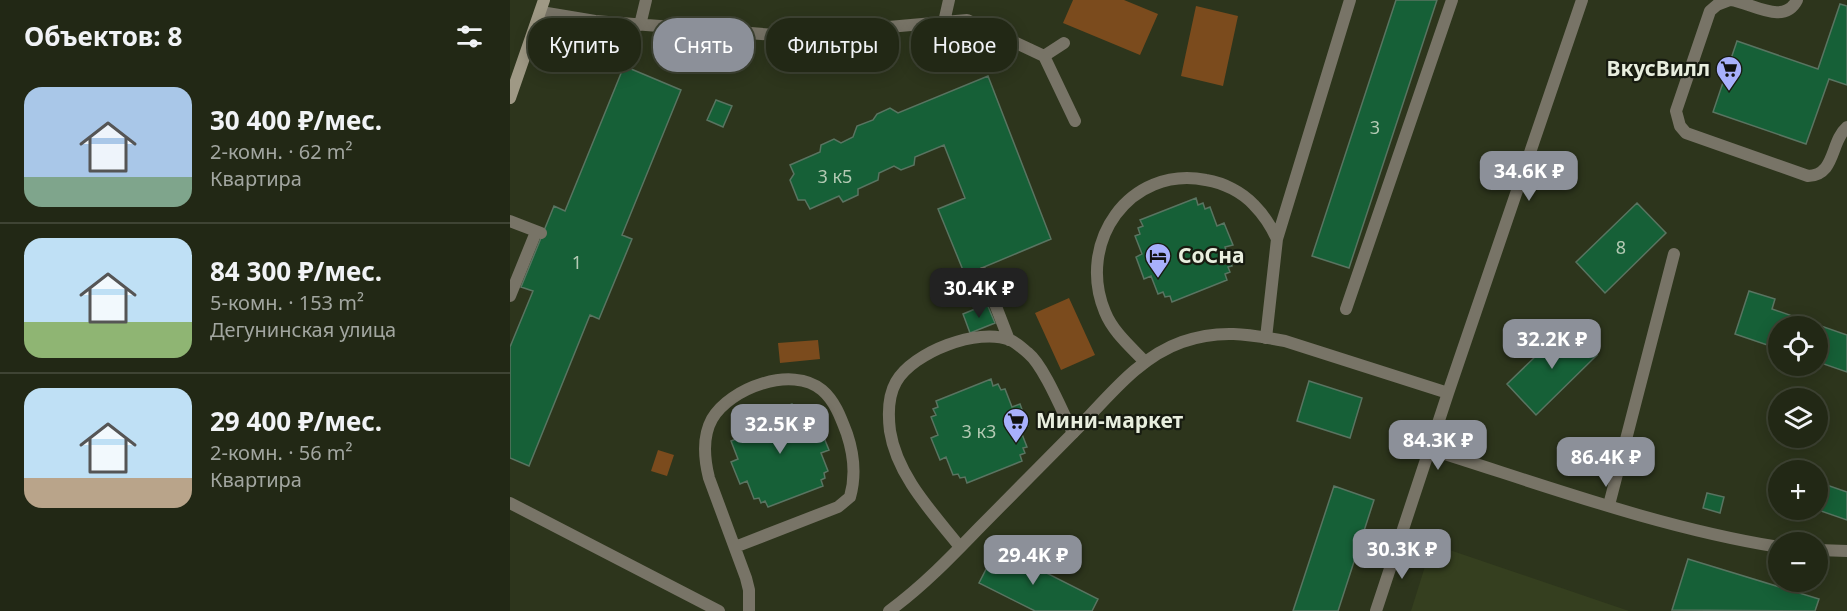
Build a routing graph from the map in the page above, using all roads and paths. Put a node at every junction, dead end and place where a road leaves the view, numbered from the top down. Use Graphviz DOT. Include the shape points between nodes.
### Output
graph roads {
  1 [pos="646,0"];
  2 [pos="949,0"];
  3 [pos="1350,0"];
  4 [pos="1452,0"];
  5 [pos="1582,0"];
  6 [pos="1731,0"];
  7 [pos="1797,0"];
  8 [pos="542,6"];
  9 [pos="584,18"];
  10 [pos="945,18"];
  11 [pos="641,21"];
  12 [pos="641,25"];
  13 [pos="911,25"];
  14 [pos="1017,43"];
  15 [pos="1064,43"];
  16 [pos="1044,56"];
  17 [pos="510,98"];
  18 [pos="1075,121"];
  19 [pos="1847,127"];
  20 [pos="510,221"];
  21 [pos="1277,239"];
  22 [pos="1674,254"];
  23 [pos="983,273"];
  24 [pos="510,296"];
  25 [pos="1346,309"];
  26 [pos="1266,338"];
  27 [pos="1009,340"];
  28 [pos="1145,362"];
  29 [pos="1448,393"];
  30 [pos="1073,433"];
  31 [pos="1429,449"];
  32 [pos="510,503"];
  33 [pos="1609,505"];
  34 [pos="1768,545"];
  35 [pos="735,547"];
  36 [pos="960,547"];
  37 [pos="1828,550"];
  38 [pos="1847,551"];
  39 [pos="719,611"];
  40 [pos="749,611"];
  41 [pos="889,611"];
  42 [pos="1376,611"];
  1 -- 11 [label="street"];
  2 -- 10 [label="street"];
  3 -- 21 [label="street"];
  4 -- 25 [label="street"];
  5 -- 29 [label="street"];
  6 -- 7 [label="street" via="1776,13 1790,10"];
  6 -- 19 [label="street" via="1710,11 1676,111 1686,133 1808,176 1820,174 1828,166 1838,137"];
  8 -- 9 [label="street"];
  8 -- 17 [label="street"];
  12 -- 13 [label="street" via="788,36"];
  14 -- 16 [label="street"];
  15 -- 16 [label="street"];
  16 -- 18 [label="street"];
  20 -- 24 [label="street" via="539,233"];
  21 -- 26 [label="street"];
  21 -- 28 [label="street" via="1253,203 1216,182 1171,179 1131,198 1114,215 1102,237 1096,262 1096,288 1105,315"];
  22 -- 33 [label="street"];
  23 -- 27 [label="street"];
  26 -- 28 [label="street" via="1238,333 1200,337"];
  26 -- 29 [label="street"];
  27 -- 30 [label="street" via="1031,355"];
  27 -- 36 [label="street" via="986,337 952,342 930,351 897,380 891,394 891,433 898,458 927,507"];
  28 -- 30 [label="street"];
  29 -- 31 [label="street"];
  30 -- 36 [label="street"];
  31 -- 33 [label="street"];
  31 -- 42 [label="street"];
  32 -- 39 [label="street"];
  33 -- 34 [label="street"];
  35 -- 35 [label="street" via="705,460 712,420 720,407 757,385 797,380 821,388 837,410 848,439 854,470 850,497 838,507"];
  35 -- 40 [label="street" via="749,590"];
  36 -- 41 [label="street"];
  37 -- 38 [label="street"];
}
